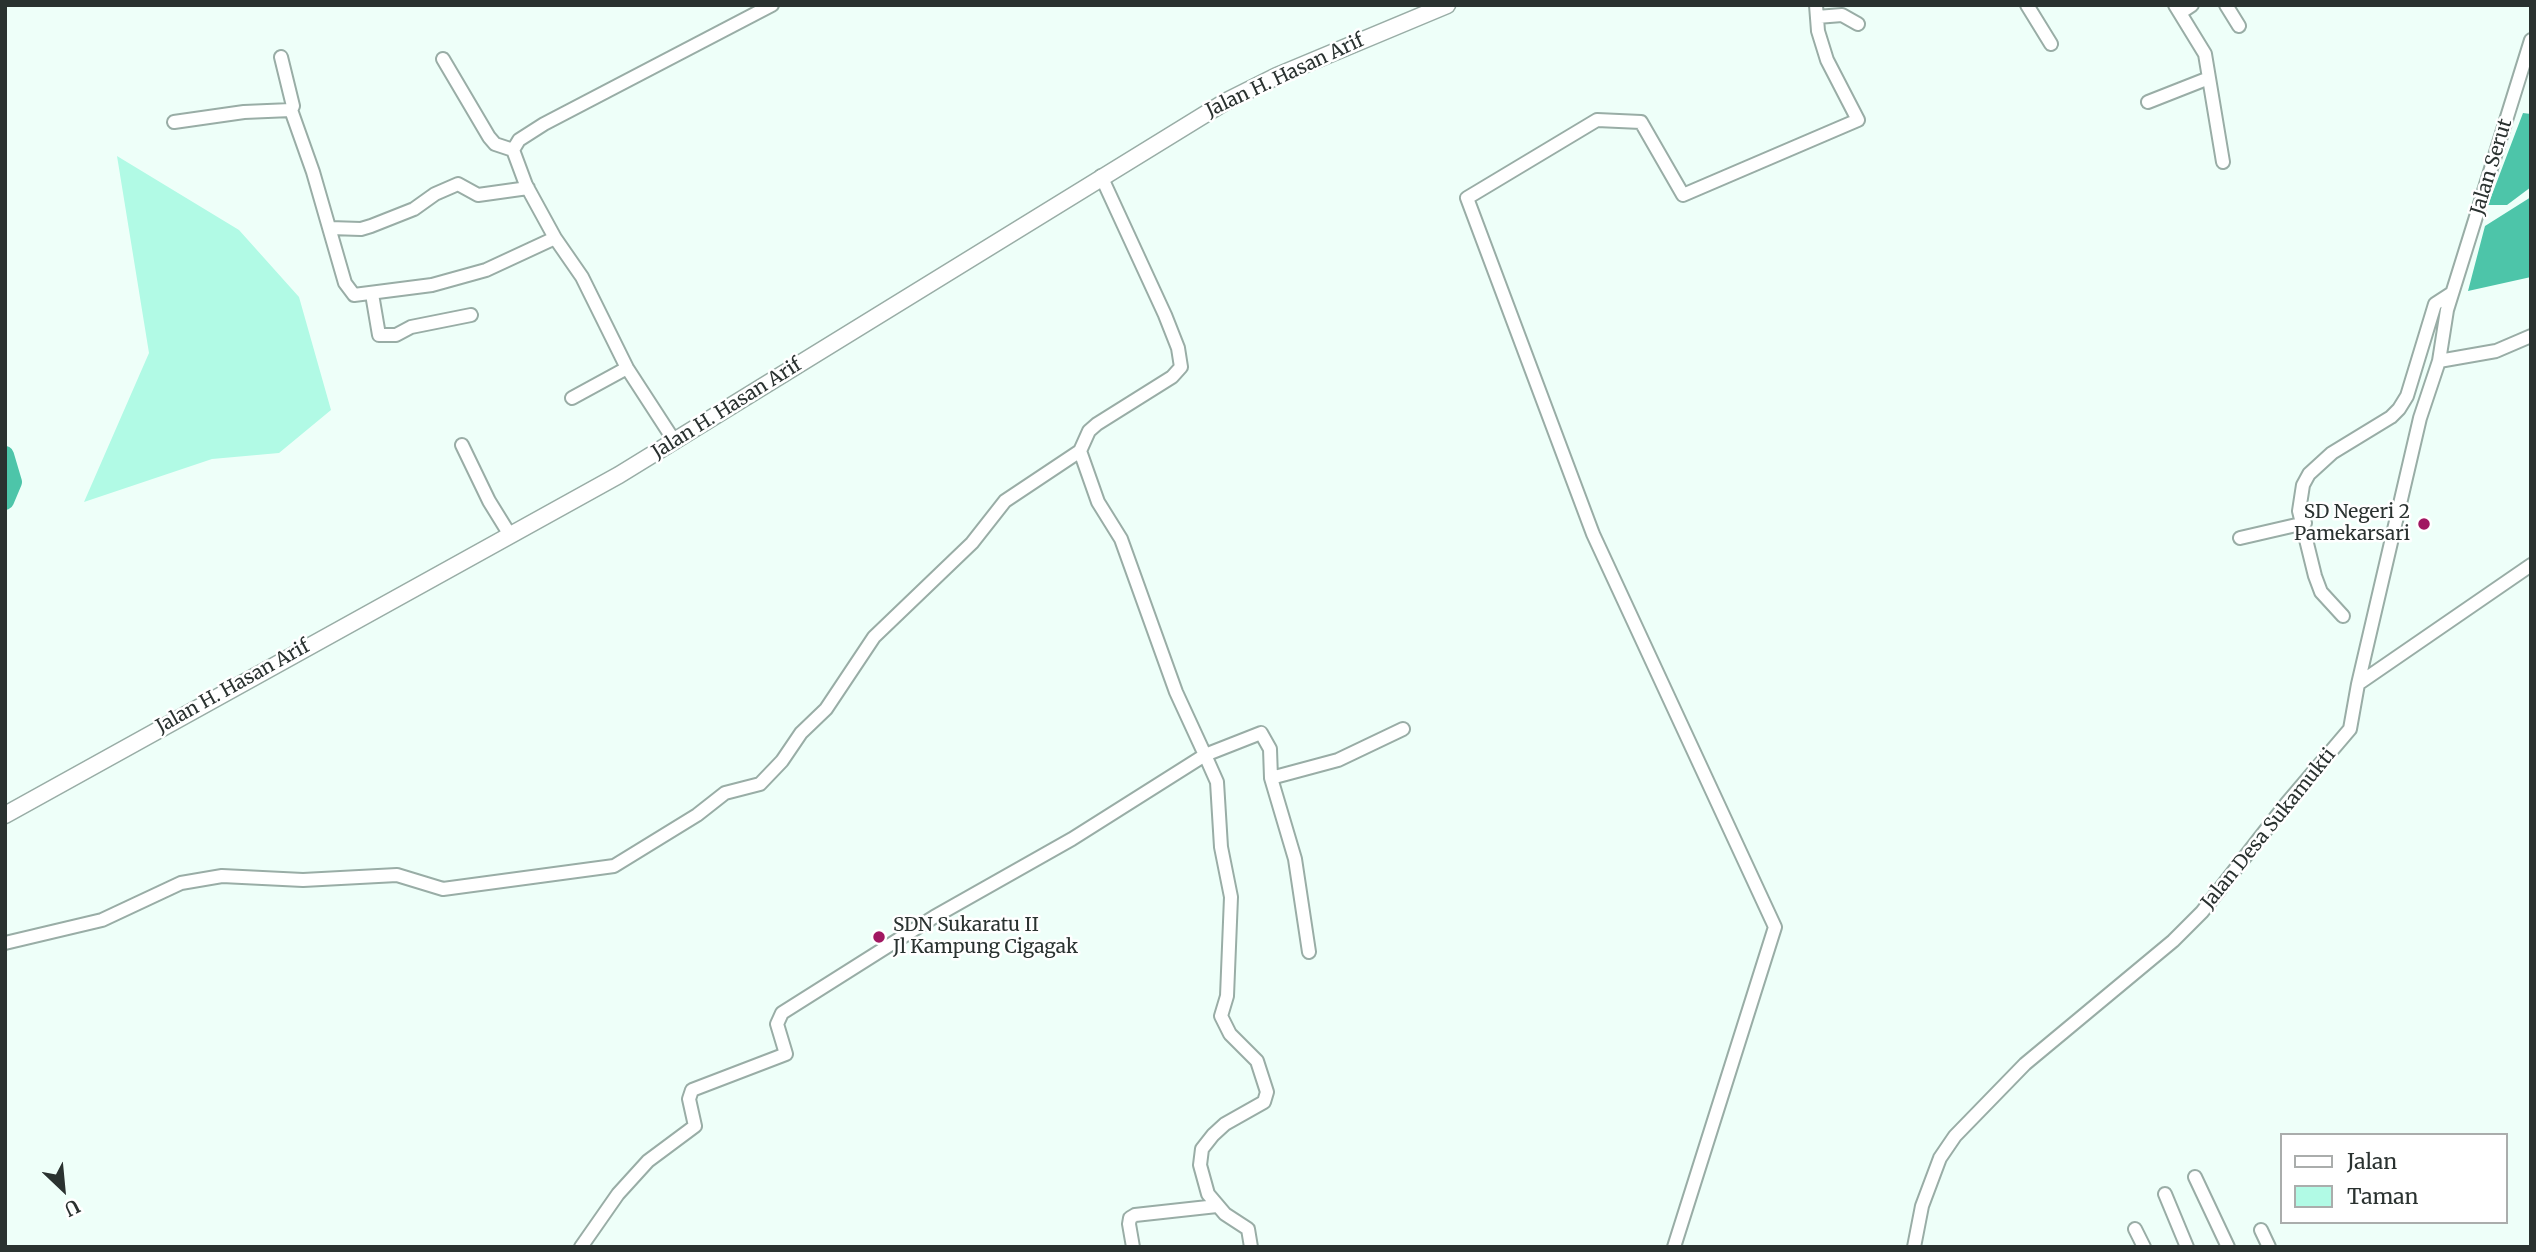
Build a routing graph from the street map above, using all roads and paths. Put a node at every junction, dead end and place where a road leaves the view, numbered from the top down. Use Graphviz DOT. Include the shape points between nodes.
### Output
graph roads {
  1 [pos="772,5"];
  2 [pos="1447,5"];
  3 [pos="2027,5"];
  4 [pos="2192,5"];
  5 [pos="2226,5"];
  6 [pos="2177,9"];
  7 [pos="1817,11"];
  8 [pos="1858,24"];
  9 [pos="2239,26"];
  10 [pos="2531,40"];
  11 [pos="2051,44"];
  12 [pos="281,57"];
  13 [pos="443,59"];
  14 [pos="2209,78"];
  15 [pos="2148,102"];
  16 [pos="291,110"];
  17 [pos="174,122"];
  18 [pos="513,150"];
  19 [pos="2223,162"];
  20 [pos="1101,176"];
  21 [pos="528,188"];
  22 [pos="330,228"];
  23 [pos="555,238"];
  24 [pos="372,294"];
  25 [pos="2449,302"];
  26 [pos="471,315"];
  27 [pos="2531,336"];
  28 [pos="2439,361"];
  29 [pos="627,368"];
  30 [pos="572,398"];
  31 [pos="675,442"];
  32 [pos="462,445"];
  33 [pos="1080,451"];
  34 [pos="2305,523"];
  35 [pos="510,535"];
  36 [pos="2240,538"];
  37 [pos="2531,565"];
  38 [pos="2343,616"];
  39 [pos="2358,684"];
  40 [pos="1403,729"];
  41 [pos="1205,755"];
  42 [pos="1271,778"];
  43 [pos="5,816"];
  44 [pos="5,943"];
  45 [pos="1309,952"];
  46 [pos="2195,1177"];
  47 [pos="2165,1194"];
  48 [pos="1217,1206"];
  49 [pos="2135,1229"];
  50 [pos="2261,1230"];
  51 [pos="581,1247"];
  52 [pos="1133,1247"];
  53 [pos="1251,1247"];
  54 [pos="1674,1247"];
  55 [pos="1914,1247"];
  56 [pos="2144,1247"];
  57 [pos="2187,1247"];
  58 [pos="2228,1247"];
  59 [pos="2269,1247"];
  1 -- 18 [label="street" via="544,124 519,140"];
  2 -- 20 [label="main road, Jalan H. Hasan Arif" via="1242,93"];
  3 -- 11 [label="street"];
  4 -- 6 [label="street"];
  5 -- 9 [label="street"];
  6 -- 14 [label="street" via="2203,50"];
  7 -- 8 [label="street" via="1842,15"];
  7 -- 54 [label="street" via="1827,60 1858,120 1683,195 1641,122 1597,121 1467,198 1593,534 1775,927"];
  10 -- 25 [label="street, Jalan Serut"];
  12 -- 16 [label="street"];
  13 -- 18 [label="street" via="488,137"];
  14 -- 15 [label="street"];
  14 -- 19 [label="street"];
  16 -- 17 [label="street"];
  16 -- 22 [label="street"];
  18 -- 21 [label="street"];
  20 -- 31 [label="main road, Jalan H. Hasan Arif"];
  20 -- 33 [label="street" via="1132,238 1182,363 1172,377 1097,424"];
  21 -- 22 [label="street" via="478,195 458,184 371,226"];
  21 -- 23 [label="street"];
  22 -- 24 [label="street" via="348,290 354,295"];
  23 -- 24 [label="street" via="486,271"];
  23 -- 29 [label="street" via="582,277"];
  24 -- 26 [label="street" via="380,335"];
  25 -- 28 [label="street, Jalan Desa Sukamukti"];
  25 -- 34 [label="street, Jalan Serut" via="2435,304 2405,400 2391,417 2332,453 2309,474 2300,511"];
  27 -- 28 [label="street" via="2496,351"];
  28 -- 39 [label="street, Jalan Desa Sukamukti" via="2420,418"];
  29 -- 30 [label="street"];
  29 -- 31 [label="street"];
  31 -- 35 [label="main road, Jalan H. Hasan Arif"];
  32 -- 35 [label="street"];
  33 -- 41 [label="street" via="1098,502 1121,539 1176,692"];
  33 -- 44 [label="street" via="1005,501 972,543 874,637 826,709 760,784 725,793 614,866 443,889 397,875 303,880 222,876 181,883 102,920"];
  34 -- 36 [label="street"];
  34 -- 38 [label="street" via="2306,547 2321,592"];
  35 -- 43 [label="main road, Jalan H. Hasan Arif"];
  37 -- 39 [label="street"];
  39 -- 55 [label="street, Jalan Desa Sukamukti" via="2350,729 2202,912 2123,985 2025,1064 1955,1136 1940,1158 1922,1206"];
  40 -- 42 [label="street" via="1338,760"];
  41 -- 42 [label="street" via="1261,733 1270,749"];
  41 -- 48 [label="street" via="1217,782 1231,897 1227,996 1221,1016 1230,1034 1257,1060 1267,1092 1264,1102 1225,1124 1202,1149 1202,1177"];
  41 -- 51 [label="street" via="782,1013 777,1024 786,1054 692,1090 689,1100 695,1126 648,1161"];
  42 -- 45 [label="street" via="1296,859"];
  46 -- 58 [label="street"];
  47 -- 57 [label="street"];
  48 -- 52 [label="street" via="1135,1215 1129,1224"];
  48 -- 53 [label="street" via="1248,1229"];
  49 -- 56 [label="street"];
  50 -- 59 [label="street"];
}
